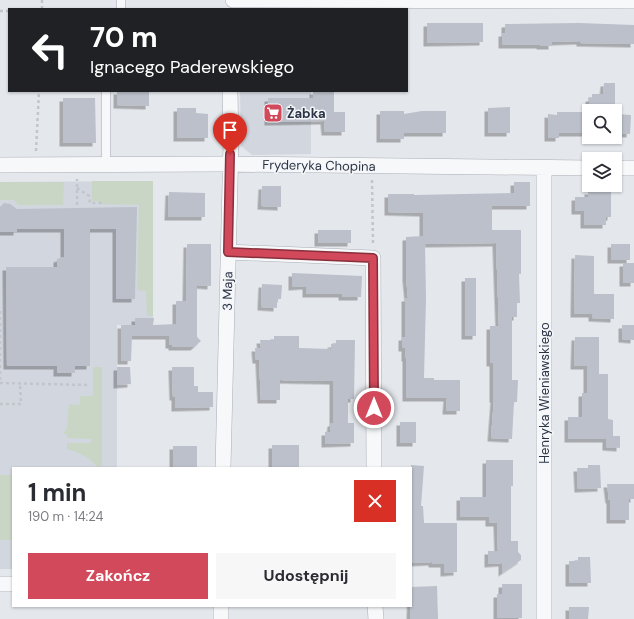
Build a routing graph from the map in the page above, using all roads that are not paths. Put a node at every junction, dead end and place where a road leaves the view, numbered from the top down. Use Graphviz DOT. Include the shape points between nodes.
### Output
graph roads {
  1 [pos="232,0"];
  2 [pos="634,1"];
  3 [pos="106,92"];
  4 [pos="230,92"];
  5 [pos="230,164"];
  6 [pos="0,165"];
  7 [pos="106,165"];
  8 [pos="544,168"];
  9 [pos="582,168"];
  10 [pos="622,168"];
  11 [pos="634,168"];
  12 [pos="228,252"];
  13 [pos="223,467"];
  14 [pos="374,467"];
  15 [pos="0,584"];
  16 [pos="12,584"];
  17 [pos="221,607"];
  18 [pos="375,607"];
  19 [pos="221,619"];
  20 [pos="376,619"];
  21 [pos="544,619"];
  1 -- 2 [label="street"];
  3 -- 7 [label="lane"];
  4 -- 5 [label="street, 3 Maja"];
  5 -- 7 [label="street, Fryderyka Chopina"];
  5 -- 8 [label="street, Fryderyka Chopina"];
  5 -- 12 [label="street, 3 Maja"];
  6 -- 7 [label="street, Fryderyka Chopina"];
  8 -- 9 [label="street, Fryderyka Chopina"];
  8 -- 21 [label="street, Henryka Wieniawskiego"];
  10 -- 11 [label="street"];
  12 -- 13 [label="street, 3 Maja"];
  12 -- 14 [label="street" via="373,258"];
  15 -- 16 [label="street"];
  17 -- 19 [label="street"];
  18 -- 20 [label="street"];
}
